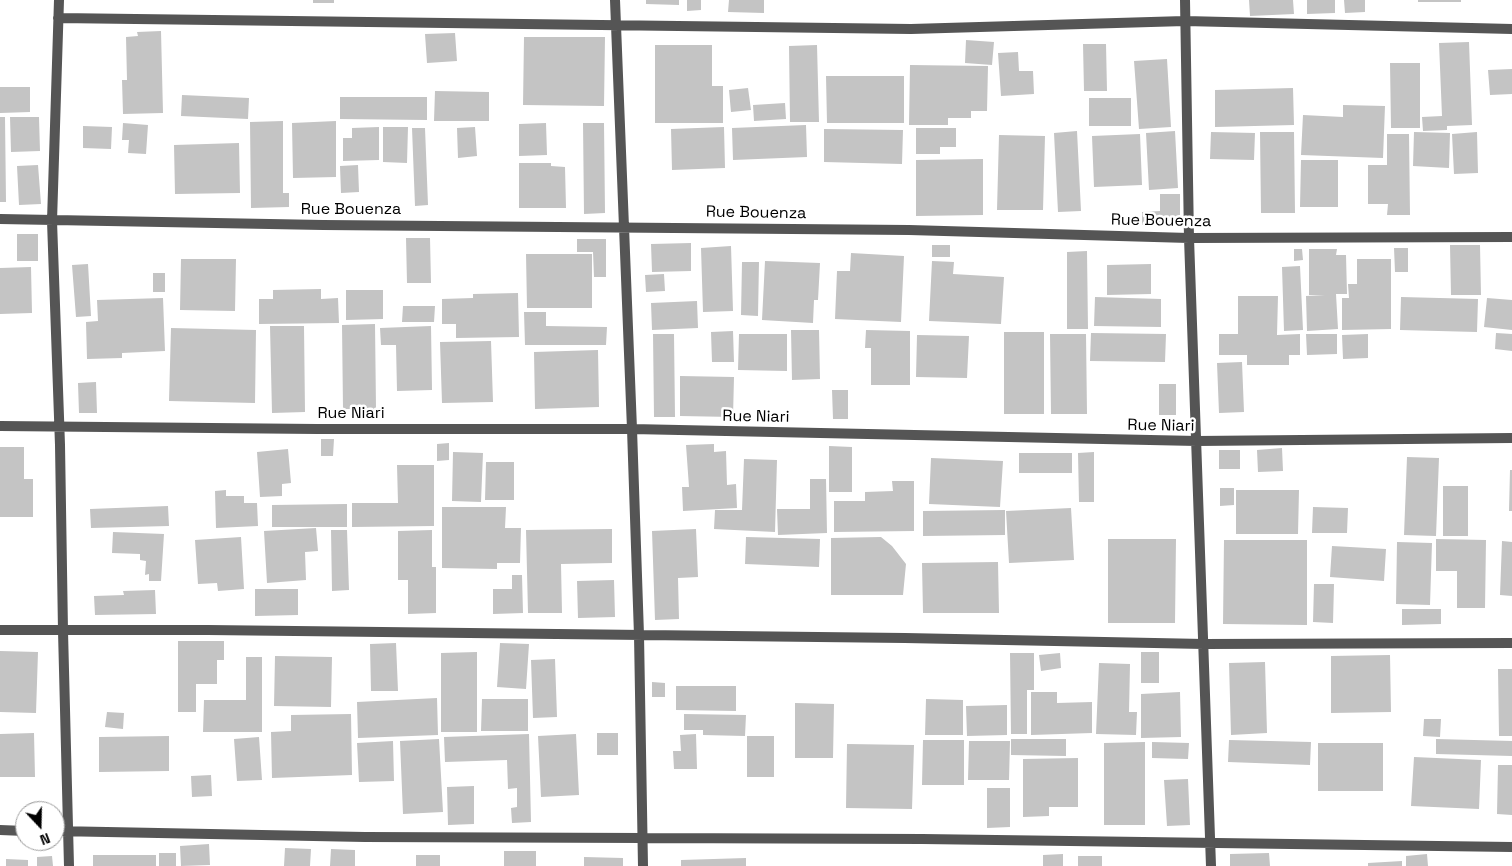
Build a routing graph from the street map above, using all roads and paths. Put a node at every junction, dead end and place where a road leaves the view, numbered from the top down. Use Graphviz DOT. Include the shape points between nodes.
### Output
graph roads {
  1 [pos="59,0"];
  2 [pos="615,0"];
  3 [pos="1185,0"];
  4 [pos="58,18"];
  5 [pos="1185,20"];
  6 [pos="616,26"];
  7 [pos="1512,29"];
  8 [pos="0,219"];
  9 [pos="52,221"];
  10 [pos="624,227"];
  11 [pos="1512,236"];
  12 [pos="1189,238"];
  13 [pos="0,426"];
  14 [pos="59,427"];
  15 [pos="632,429"];
  16 [pos="1512,438"];
  17 [pos="1197,441"];
  18 [pos="0,630"];
  19 [pos="63,631"];
  20 [pos="639,635"];
  21 [pos="1512,643"];
  22 [pos="1204,644"];
  23 [pos="0,830"];
  24 [pos="15,831"];
  25 [pos="65,832"];
  26 [pos="69,832"];
  27 [pos="644,838"];
  28 [pos="1211,844"];
  29 [pos="1512,847"];
  30 [pos="70,866"];
  31 [pos="643,866"];
  32 [pos="1212,866"];
  1 -- 4 [label="street"];
  2 -- 6 [label="street"];
  3 -- 5 [label="street"];
  4 -- 6 [label="street"];
  4 -- 9 [label="street"];
  5 -- 6 [label="street" via="911,29"];
  5 -- 7 [label="street"];
  5 -- 12 [label="street"];
  6 -- 10 [label="street"];
  8 -- 9 [label="street, Rue Bouenza"];
  9 -- 10 [label="street, Rue Bouenza"];
  9 -- 14 [label="street"];
  10 -- 12 [label="street, Rue Bouenza" via="909,230"];
  10 -- 15 [label="street"];
  11 -- 12 [label="street, Rue Bouenza"];
  12 -- 17 [label="street"];
  13 -- 14 [label="street, Rue Niari"];
  14 -- 15 [label="street, Rue Niari"];
  14 -- 19 [label="street"];
  15 -- 17 [label="street, Rue Niari"];
  15 -- 20 [label="street"];
  16 -- 17 [label="street, Rue Niari"];
  17 -- 22 [label="street"];
  18 -- 19 [label="street"];
  19 -- 20 [label="street"];
  19 -- 26 [label="street"];
  20 -- 22 [label="street"];
  20 -- 27 [label="street"];
  21 -- 22 [label="street"];
  22 -- 28 [label="street"];
  23 -- 24 [label="street"];
  25 -- 26 [label="street"];
  26 -- 27 [label="street"];
  26 -- 30 [label="street"];
  27 -- 28 [label="street"];
  27 -- 31 [label="street"];
  28 -- 29 [label="street"];
  28 -- 32 [label="street"];
}
